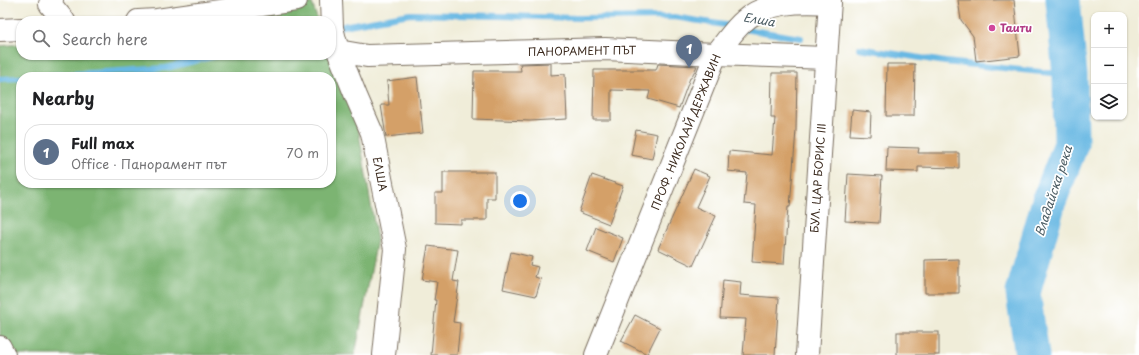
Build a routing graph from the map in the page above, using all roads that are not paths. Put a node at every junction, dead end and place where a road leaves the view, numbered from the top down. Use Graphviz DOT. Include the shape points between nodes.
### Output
graph roads {
  1 [pos="52,0"];
  2 [pos="296,0"];
  3 [pos="330,0"];
  4 [pos="830,2"];
  5 [pos="60,16"];
  6 [pos="184,16"];
  7 [pos="331,16"];
  8 [pos="16,29"];
  9 [pos="0,30"];
  10 [pos="336,43"];
  11 [pos="338,51"];
  12 [pos="716,54"];
  13 [pos="826,58"];
  14 [pos="0,347"];
  15 [pos="4,355"];
  16 [pos="384,355"];
  17 [pos="596,355"];
  18 [pos="807,355"];
  1 -- 5 [label="street" via="50,4"];
  2 -- 6 [label="street"];
  3 -- 7 [label="street, ЕЛША"];
  4 -- 12 [label="street, ПРОФ. НИКОЛАЙ ДЕРЖАВИН" via="784,3 755,13"];
  4 -- 13 [label="street, БУЛ. ЦАР БОРИС III"];
  8 -- 9 [label="street"];
  10 -- 11 [label="street, ЕЛША"];
  11 -- 12 [label="street, ПАНОРАМЕНТ ПЪТ" via="367,56 605,49"];
  11 -- 16 [label="street, ЕЛША" via="372,133 395,249"];
  12 -- 13 [label="street, ПАНОРАМЕНТ ПЪТ"];
  12 -- 17 [label="street, ПРОФ. НИКОЛАЙ ДЕРЖАВИН"];
  13 -- 18 [label="street, БУЛ. ЦАР БОРИС III"];
  14 -- 15 [label="street"];
}
